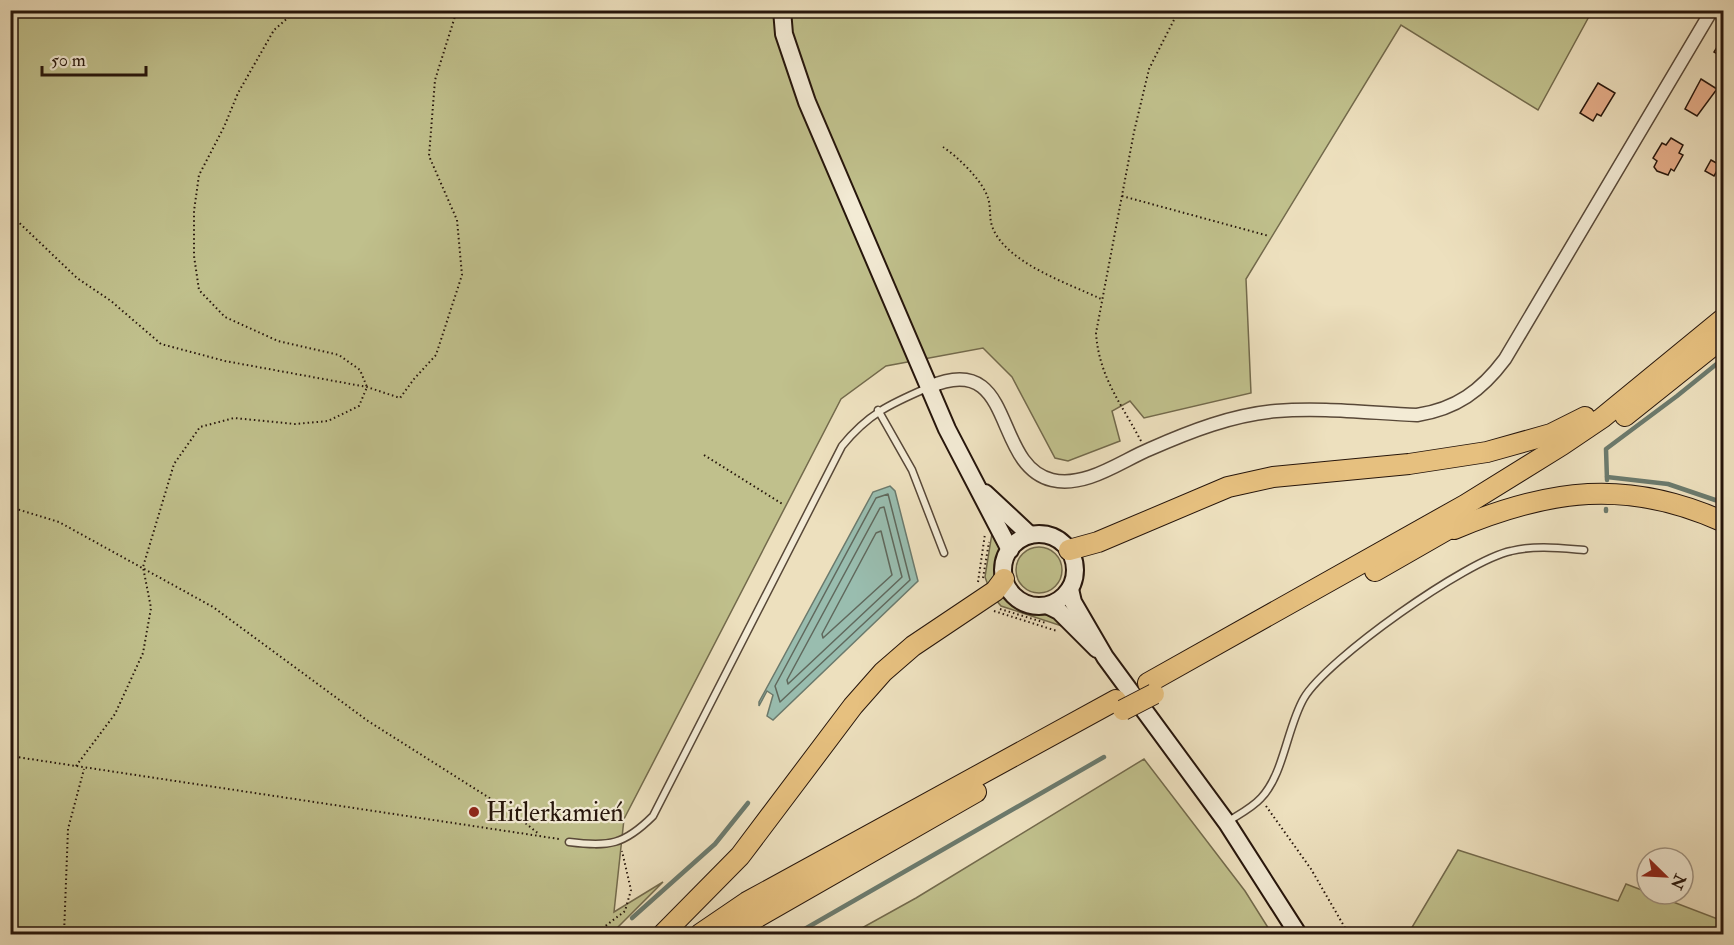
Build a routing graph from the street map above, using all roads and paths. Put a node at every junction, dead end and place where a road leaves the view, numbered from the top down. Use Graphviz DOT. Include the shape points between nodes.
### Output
graph roads {
  1 [pos="297,10"];
  2 [pos="457,10"];
  3 [pos="782,10"];
  4 [pos="1179,10"];
  5 [pos="1712,10"];
  6 [pos="943,147"];
  7 [pos="1122,196"];
  8 [pos="10,214"];
  9 [pos="1269,236"];
  10 [pos="1101,299"];
  11 [pos="1724,318"];
  12 [pos="1724,337"];
  13 [pos="1648,381"];
  14 [pos="367,387"];
  15 [pos="929,387"];
  16 [pos="878,410"];
  17 [pos="1146,450"];
  18 [pos="704,455"];
  19 [pos="977,485"];
  20 [pos="784,505"];
  21 [pos="10,507"];
  22 [pos="1724,522"];
  23 [pos="1030,535"];
  24 [pos="1436,537"];
  25 [pos="1010,550"];
  26 [pos="1069,550"];
  27 [pos="1584,550"];
  28 [pos="944,553"];
  29 [pos="143,567"];
  30 [pos="1004,579"];
  31 [pos="1071,589"];
  32 [pos="1049,606"];
  33 [pos="1105,657"];
  34 [pos="1151,688"];
  35 [pos="1120,705"];
  36 [pos="10,756"];
  37 [pos="76,766"];
  38 [pos="84,768"];
  39 [pos="1259,800"];
  40 [pos="1227,823"];
  41 [pos="539,834"];
  42 [pos="569,842"];
  43 [pos="621,842"];
  44 [pos="1348,933"];
  45 [pos="64,934"];
  46 [pos="595,934"];
  47 [pos="663,934"];
  48 [pos="700,934"];
  49 [pos="728,934"];
  50 [pos="1298,934"];
  1 -- 14 [label="path" via="274,30 238,93 199,175 194,256 199,290 225,317 278,340 339,355 360,370"];
  2 -- 14 [label="path" via="435,80 429,156 457,220 462,275 436,355 400,399"];
  3 -- 15 [label="street" via="784,34 807,102"];
  4 -- 7 [label="path" via="1149,69"];
  5 -- 17 [label="street" via="1505,359 1475,393 1446,409 1417,415 1294,410 1248,416"];
  6 -- 10 [label="path" via="958,157 988,197 992,226 1006,246 1024,262"];
  7 -- 9 [label="path"];
  7 -- 10 [label="path"];
  8 -- 14 [label="path" via="77,279 111,301 161,344 225,361"];
  10 -- 17 [label="path" via="1096,333 1102,370"];
  11 -- 13 [label="main road"];
  12 -- 24 [label="main road" via="1608,428"];
  13 -- 26 [label="main road" via="1576,422 1520,444 1452,458 1322,471 1228,487"];
  13 -- 34 [label="main road" via="1582,432 1483,494"];
  14 -- 29 [label="path" via="359,406 328,421 295,424 234,418 200,427 174,464"];
  15 -- 16 [label="lane"];
  15 -- 17 [label="street" via="959,378 980,386 996,403 1024,461 1052,480 1096,474"];
  15 -- 19 [label="street"];
  16 -- 28 [label="lane" via="912,470"];
  16 -- 43 [label="lane" via="859,424 842,446 662,802 636,833"];
  18 -- 20 [label="path"];
  19 -- 23 [label="street"];
  19 -- 25 [label="street"];
  21 -- 29 [label="path" via="58,522"];
  22 -- 24 [label="main road" via="1653,499 1587,493 1506,508"];
  23 -- 25 [label="street"];
  23 -- 26 [label="street" via="1053,537"];
  24 -- 34 [label="main road"];
  25 -- 30 [label="street" via="1004,561"];
  26 -- 31 [label="street" via="1075,566"];
  27 -- 39 [label="lane" via="1528,548 1494,556 1452,579 1352,649 1319,678 1304,698 1273,778"];
  29 -- 37 [label="path" via="151,608 143,653 115,714"];
  29 -- 41 [label="path" via="213,607 368,721 501,805"];
  30 -- 32 [label="street" via="1020,601"];
  30 -- 47 [label="main road" via="995,591 913,646 883,672 740,856"];
  31 -- 32 [label="street"];
  31 -- 33 [label="street" via="1073,602"];
  32 -- 33 [label="street" via="1059,611"];
  33 -- 40 [label="street"];
  34 -- 35 [label="main road, bridge"];
  35 -- 48 [label="main road" via="747,902"];
  35 -- 49 [label="main road"];
  36 -- 37 [label="path"];
  37 -- 38 [label="path"];
  38 -- 41 [label="path" via="501,832"];
  38 -- 45 [label="path" via="69,829"];
  39 -- 40 [label="lane"];
  39 -- 44 [label="path" via="1311,869"];
  40 -- 50 [label="street"];
  41 -- 42 [label="path"];
  42 -- 43 [label="lane" via="597,846"];
  43 -- 46 [label="path" via="631,890 625,910"];
}
